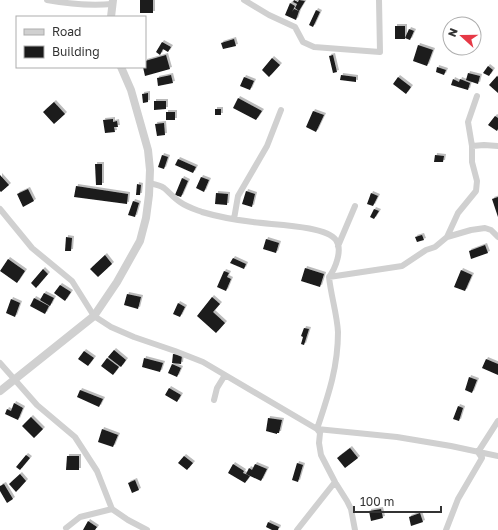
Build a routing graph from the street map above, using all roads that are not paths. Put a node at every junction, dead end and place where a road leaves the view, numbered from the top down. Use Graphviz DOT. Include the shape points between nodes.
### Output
graph roads {
  1 [pos="47,0"];
  2 [pos="244,0"];
  3 [pos="380,0"];
  4 [pos="112,2"];
  5 [pos="111,16"];
  6 [pos="120,68"];
  7 [pos="477,96"];
  8 [pos="281,110"];
  9 [pos="472,146"];
  10 [pos="498,146"];
  11 [pos="150,182"];
  12 [pos="355,206"];
  13 [pos="0,209"];
  14 [pos="234,219"];
  15 [pos="447,237"];
  16 [pos="498,237"];
  17 [pos="338,246"];
  18 [pos="329,277"];
  19 [pos="94,316"];
  20 [pos="0,363"];
  21 [pos="225,375"];
  22 [pos="14,379"];
  23 [pos="0,391"];
  24 [pos="214,400"];
  25 [pos="498,421"];
  26 [pos="317,429"];
  27 [pos="478,452"];
  28 [pos="498,456"];
  29 [pos="335,482"];
  30 [pos="112,509"];
  31 [pos="66,528"];
  32 [pos="147,530"];
  33 [pos="297,530"];
  34 [pos="355,530"];
  35 [pos="446,530"];
  1 -- 4 [label="street" via="99,6"];
  2 -- 3 [label="street" via="294,27 303,42 314,47 380,52"];
  4 -- 5 [label="street"];
  6 -- 11 [label="street" via="131,90 148,150"];
  7 -- 9 [label="street" via="468,122"];
  8 -- 14 [label="street" via="267,146 238,196"];
  9 -- 10 [label="street"];
  9 -- 15 [label="street" via="476,191 458,213"];
  11 -- 14 [label="street" via="163,187 179,202 190,208"];
  11 -- 19 [label="street" via="146,218 140,241"];
  12 -- 17 [label="street"];
  13 -- 19 [label="street" via="32,248 72,281"];
  14 -- 17 [label="street" via="321,232 330,235"];
  15 -- 16 [label="street" via="485,228"];
  15 -- 18 [label="street" via="402,266"];
  17 -- 18 [label="street" via="334,270"];
  18 -- 26 [label="street" via="338,332 332,385"];
  19 -- 21 [label="street" via="111,327 203,362"];
  19 -- 22 [label="street"];
  20 -- 22 [label="street"];
  21 -- 24 [label="street" via="217,388"];
  21 -- 26 [label="street"];
  22 -- 23 [label="street"];
  22 -- 30 [label="street" via="37,405 75,437 97,471"];
  25 -- 27 [label="street"];
  26 -- 27 [label="street" via="397,437"];
  26 -- 29 [label="street" via="320,433 322,454"];
  27 -- 28 [label="street"];
  27 -- 35 [label="street" via="482,458 458,499"];
  29 -- 33 [label="street"];
  29 -- 34 [label="street" via="351,509"];
  30 -- 31 [label="street" via="80,517"];
  30 -- 32 [label="street"];
}
